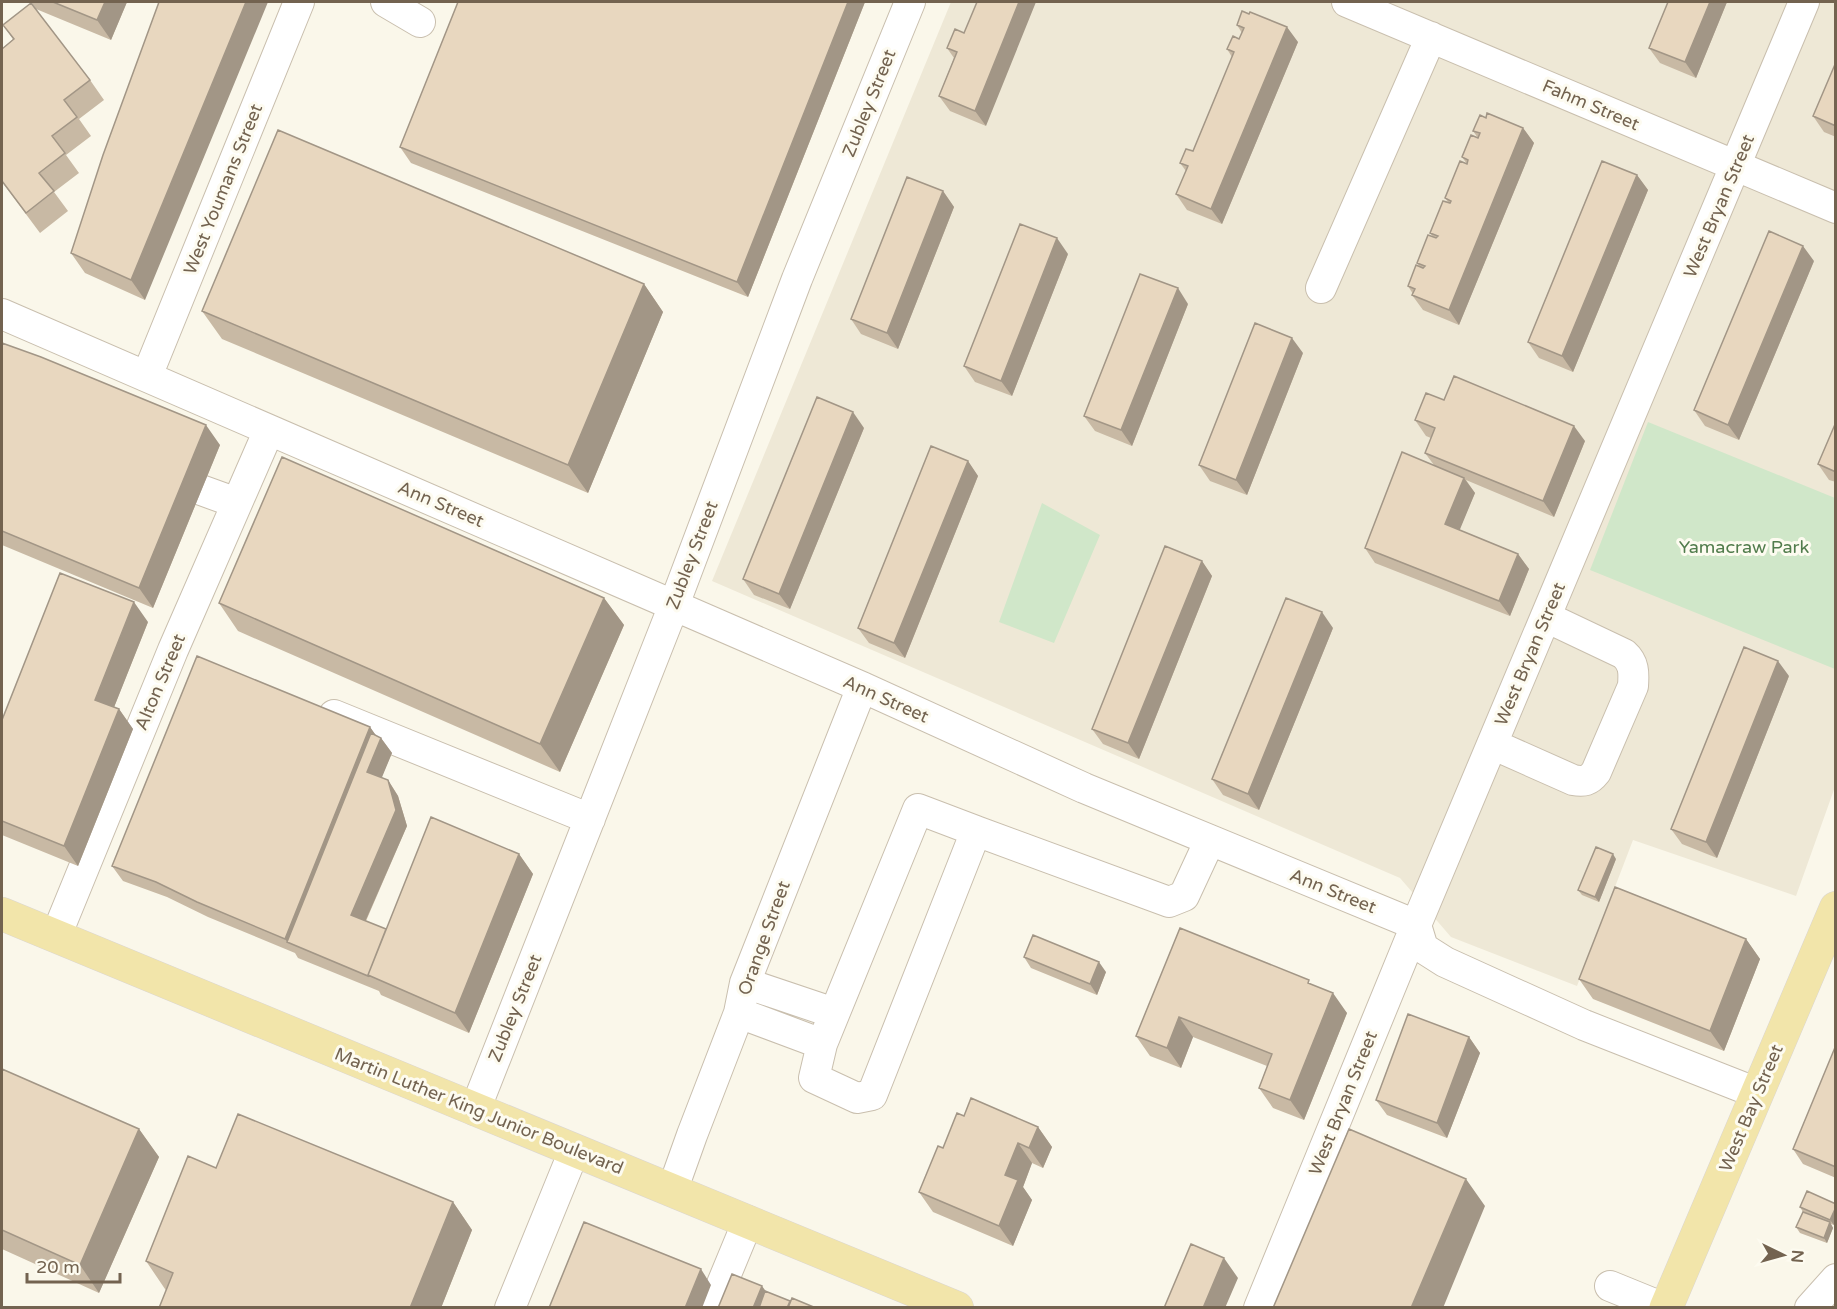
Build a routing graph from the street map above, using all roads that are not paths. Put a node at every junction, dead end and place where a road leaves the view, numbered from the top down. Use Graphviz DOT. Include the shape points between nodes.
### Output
graph roads {
  1 [pos="299,2"];
  2 [pos="386,2"];
  3 [pos="910,2"];
  4 [pos="1347,2"];
  5 [pos="1804,2"];
  6 [pos="420,22"];
  7 [pos="1431,37"];
  8 [pos="1735,166"];
  9 [pos="1836,208"];
  10 [pos="1321,288"];
  11 [pos="2,314"];
  12 [pos="70,343"];
  13 [pos="57,370"];
  14 [pos="147,376"];
  15 [pos="269,430"];
  16 [pos="201,490"];
  17 [pos="237,503"];
  18 [pos="674,605"];
  19 [pos="1546,617"];
  20 [pos="862,687"];
  21 [pos="304,703"];
  22 [pos="1492,744"];
  23 [pos="590,819"];
  24 [pos="976,831"];
  25 [pos="1210,840"];
  26 [pos="1836,908"];
  27 [pos="2,914"];
  28 [pos="1416,926"];
  29 [pos="56,936"];
  30 [pos="745,983"];
  31 [pos="739,1013"];
  32 [pos="834,1013"];
  33 [pos="822,1044"];
  34 [pos="1757,1093"];
  35 [pos="475,1110"];
  36 [pos="574,1151"];
  37 [pos="672,1191"];
  38 [pos="748,1221"];
  39 [pos="1836,1279"];
  40 [pos="1610,1286"];
  41 [pos="909,1298"];
  42 [pos="510,1308"];
  43 [pos="712,1308"];
  44 [pos="957,1308"];
  45 [pos="1258,1308"];
  46 [pos="1665,1308"];
  47 [pos="1810,1308"];
  1 -- 14 [label="street, West Youmans Street"];
  2 -- 6 [label="street"];
  3 -- 18 [label="street, Zubley Street" via="797,279"];
  4 -- 7 [label="street, Fahm Street"];
  5 -- 8 [label="street, West Bryan Street"];
  7 -- 8 [label="street, Fahm Street"];
  7 -- 10 [label="street"];
  8 -- 9 [label="street, Fahm Street"];
  8 -- 19 [label="street, West Bryan Street"];
  11 -- 12 [label="street, Ann Street"];
  12 -- 13 [label="street"];
  12 -- 14 [label="street, Ann Street"];
  14 -- 15 [label="street, Ann Street"];
  15 -- 17 [label="street, Alton Street"];
  15 -- 18 [label="street, Ann Street"];
  16 -- 17 [label="street"];
  17 -- 29 [label="street, Alton Street" via="184,654"];
  18 -- 20 [label="street, Ann Street"];
  18 -- 23 [label="street, Zubley Street"];
  19 -- 22 [label="street, West Bryan Street"];
  19 -- 22 [label="street" via="1624,654 1633,666 1633,686 1590,779 1573,780"];
  20 -- 25 [label="street, Ann Street" via="1084,788"];
  20 -- 30 [label="street, Orange Street"];
  21 -- 23 [label="street"];
  22 -- 28 [label="street, West Bryan Street"];
  23 -- 35 [label="street, Zubley Street"];
  24 -- 25 [label="street" via="1169,902 1184,896"];
  24 -- 32 [label="street" via="918,809"];
  24 -- 33 [label="street" via="872,1095 857,1098 814,1078"];
  25 -- 28 [label="street, Ann Street"];
  26 -- 34 [label="main road, West Bay Street"];
  27 -- 29 [label="main road, Martin Luther King Junior Boulevard"];
  28 -- 34 [label="street" via="1423,948 1445,962 1584,1025"];
  28 -- 45 [label="street, West Bryan Street"];
  29 -- 35 [label="main road, Martin Luther King Junior Boulevard"];
  30 -- 31 [label="street, Orange Street"];
  30 -- 32 [label="street"];
  31 -- 33 [label="street"];
  31 -- 37 [label="street, Orange Street"];
  32 -- 33 [label="street"];
  34 -- 46 [label="main road, West Bay Street"];
  35 -- 36 [label="main road, Martin Luther King Junior Boulevard"];
  36 -- 37 [label="main road, Martin Luther King Junior Boulevard"];
  36 -- 42 [label="street"];
  37 -- 38 [label="main road, Martin Luther King Junior Boulevard"];
  38 -- 41 [label="main road, Martin Luther King Junior Boulevard"];
  38 -- 43 [label="street"];
  39 -- 47 [label="street"];
  40 -- 46 [label="street"];
  41 -- 44 [label="main road, Martin Luther King Junior Boulevard"];
}
